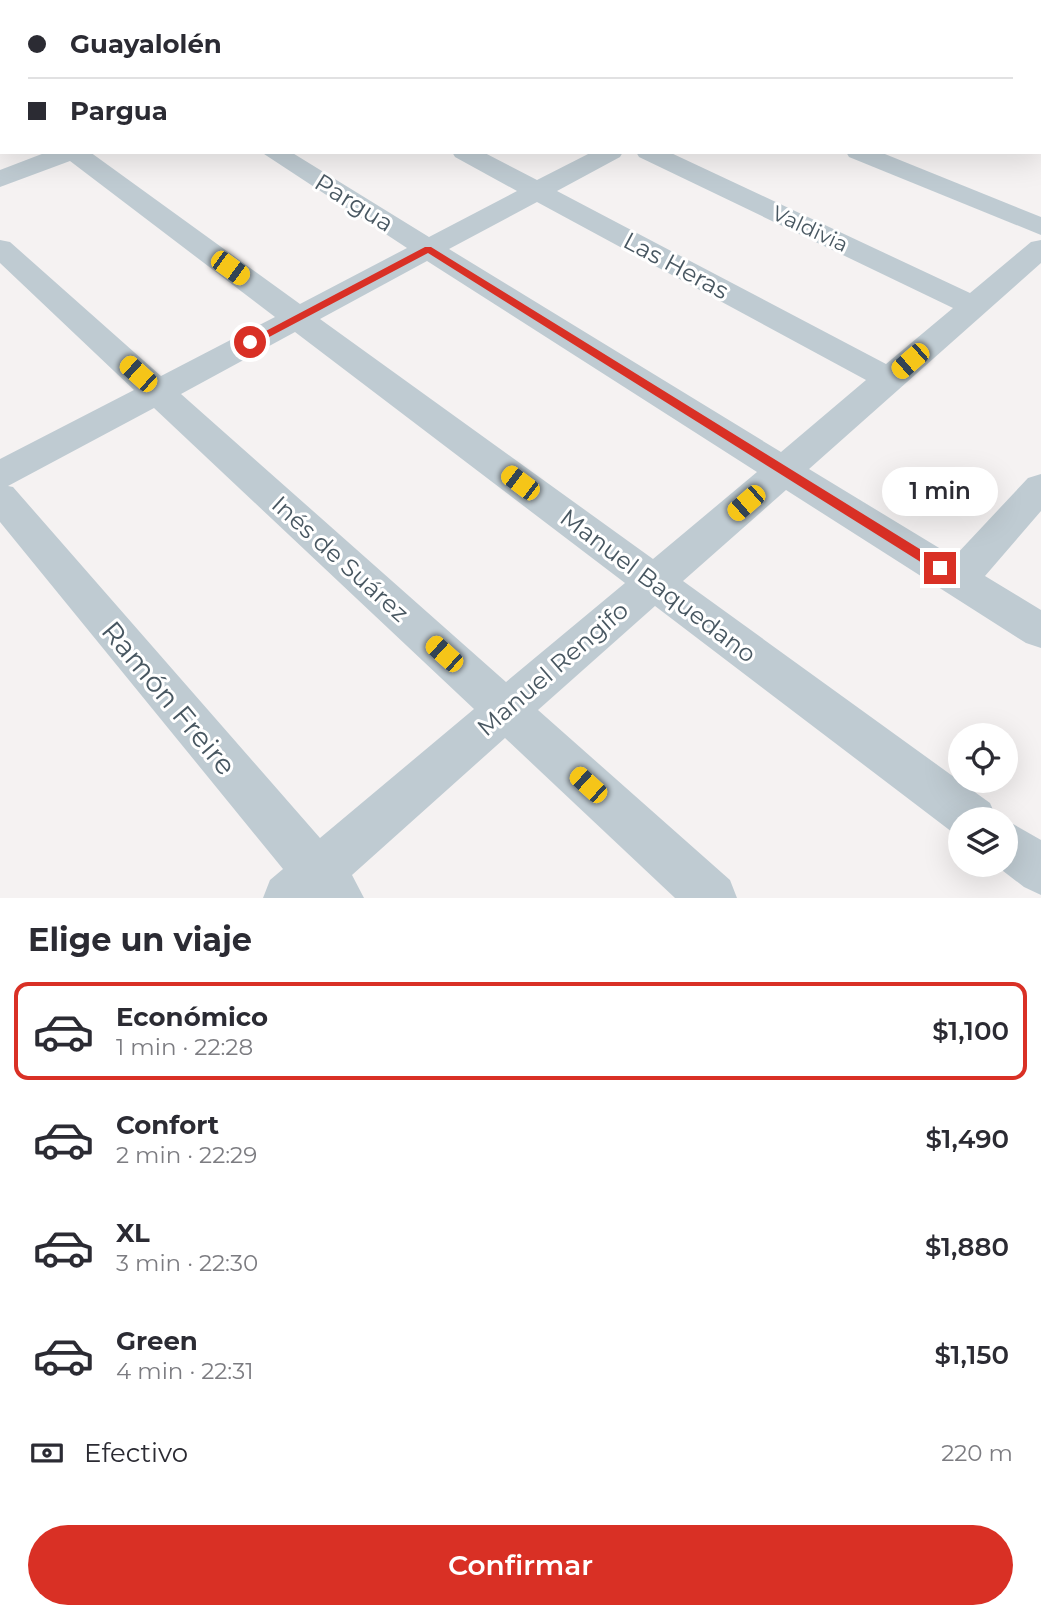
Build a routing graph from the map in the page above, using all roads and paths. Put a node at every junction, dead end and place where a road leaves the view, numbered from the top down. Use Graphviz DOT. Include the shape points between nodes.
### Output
graph roads {
  1 [pos="67,154"];
  2 [pos="75,154"];
  3 [pos="276,154"];
  4 [pos="468,154"];
  5 [pos="607,154"];
  6 [pos="652,154"];
  7 [pos="863,154"];
  8 [pos="894,154"];
  9 [pos="0,179"];
  10 [pos="537,191"];
  11 [pos="1041,214"];
  12 [pos="1041,227"];
  13 [pos="0,248"];
  14 [pos="1041,248"];
  15 [pos="428,249"];
  16 [pos="973,306"];
  17 [pos="297,318"];
  18 [pos="889,379"];
  19 [pos="157,392"];
  20 [pos="783,471"];
  21 [pos="0,475"];
  22 [pos="1041,487"];
  23 [pos="0,497"];
  24 [pos="958,579"];
  25 [pos="653,583"];
  26 [pos="1041,631"];
  27 [pos="506,710"];
  28 [pos="957,807"];
  29 [pos="1018,853"];
  30 [pos="1041,870"];
  31 [pos="315,889"];
  32 [pos="712,898"];
  1 -- 9 [label="street"];
  2 -- 17 [label="street, Manuel Baquedano"];
  3 -- 15 [label="street, Pargua"];
  4 -- 10 [label="street, Las Heras"];
  5 -- 10 [label="street"];
  6 -- 16 [label="street, Valdivia"];
  7 -- 12 [label="street"];
  8 -- 11 [label="street"];
  10 -- 15 [label="street"];
  10 -- 18 [label="street, Las Heras"];
  13 -- 19 [label="street, Inés de Suárez"];
  14 -- 16 [label="street, Manuel Rengifo"];
  15 -- 17 [label="street"];
  15 -- 20 [label="street, Pargua"];
  16 -- 18 [label="street, Manuel Rengifo"];
  17 -- 19 [label="street"];
  17 -- 25 [label="street, Manuel Baquedano"];
  18 -- 20 [label="street, Manuel Rengifo"];
  19 -- 21 [label="street"];
  19 -- 27 [label="street, Inés de Suárez"];
  20 -- 24 [label="street, Pargua"];
  20 -- 25 [label="street, Manuel Rengifo"];
  22 -- 24 [label="street"];
  23 -- 31 [label="street, Ramón Freire"];
  24 -- 26 [label="street, Pargua"];
  25 -- 27 [label="street, Manuel Rengifo"];
  25 -- 28 [label="street, Manuel Baquedano"];
  27 -- 31 [label="street, Manuel Rengifo"];
  27 -- 32 [label="street, Inés de Suárez"];
  29 -- 30 [label="street"];
}
